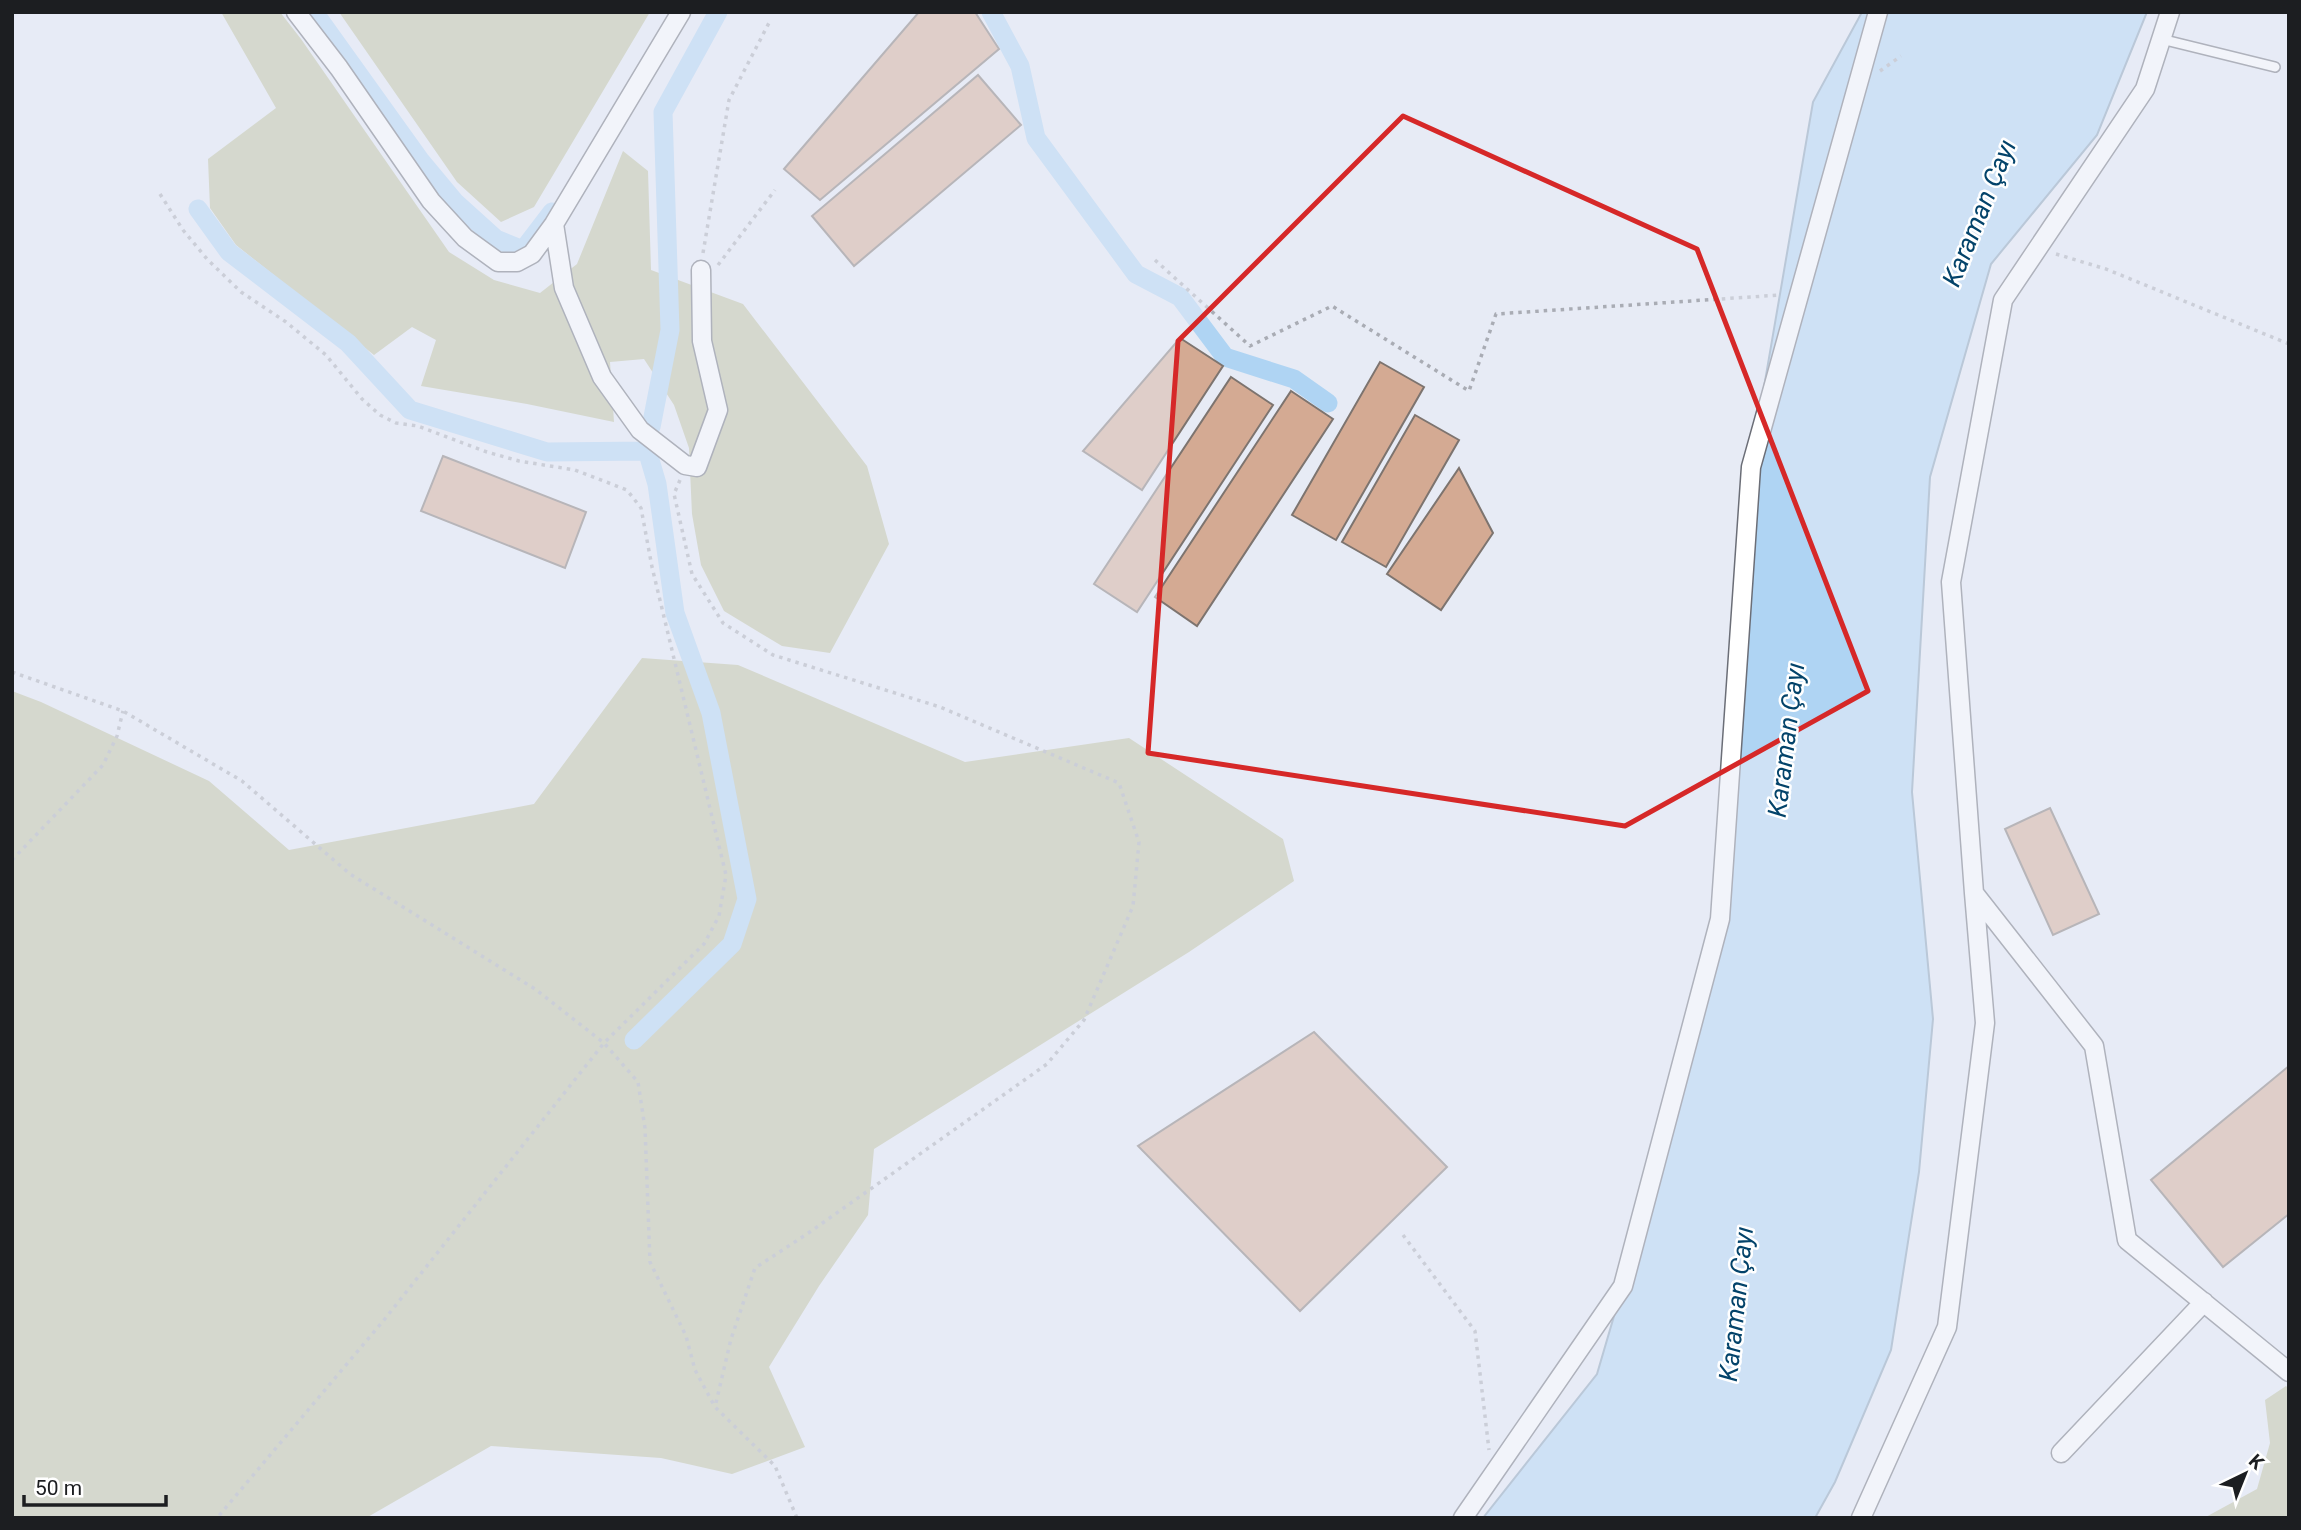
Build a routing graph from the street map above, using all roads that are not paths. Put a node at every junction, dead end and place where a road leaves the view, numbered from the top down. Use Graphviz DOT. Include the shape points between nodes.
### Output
graph roads {
  1 [pos="296,12"];
  2 [pos="681,12"];
  3 [pos="1878,12"];
  4 [pos="2170,12"];
  5 [pos="2161,39"];
  6 [pos="2275,67"];
  7 [pos="554,224"];
  8 [pos="708,269"];
  9 [pos="1974,893"];
  10 [pos="2204,1302"];
  11 [pos="2289,1372"];
  12 [pos="2061,1453"];
  13 [pos="1462,1518"];
  14 [pos="1861,1518"];
  1 -- 7 [label="street" via="431,201 465,238 498,262 517,262 532,254"];
  2 -- 7 [label="street"];
  3 -- 13 [label="street" via="1751,467 1720,919 1623,1286"];
  4 -- 5 [label="street"];
  5 -- 6 [label="lane"];
  5 -- 9 [label="street" via="2145,89 2003,300 1951,582"];
  7 -- 8 [label="street" via="564,288 602,377 640,430 685,465 697,467 718,410 702,341"];
  9 -- 10 [label="street" via="2094,1046 2127,1240"];
  9 -- 14 [label="street" via="1985,1023 1947,1327"];
  10 -- 11 [label="street"];
  10 -- 12 [label="street"];
}
